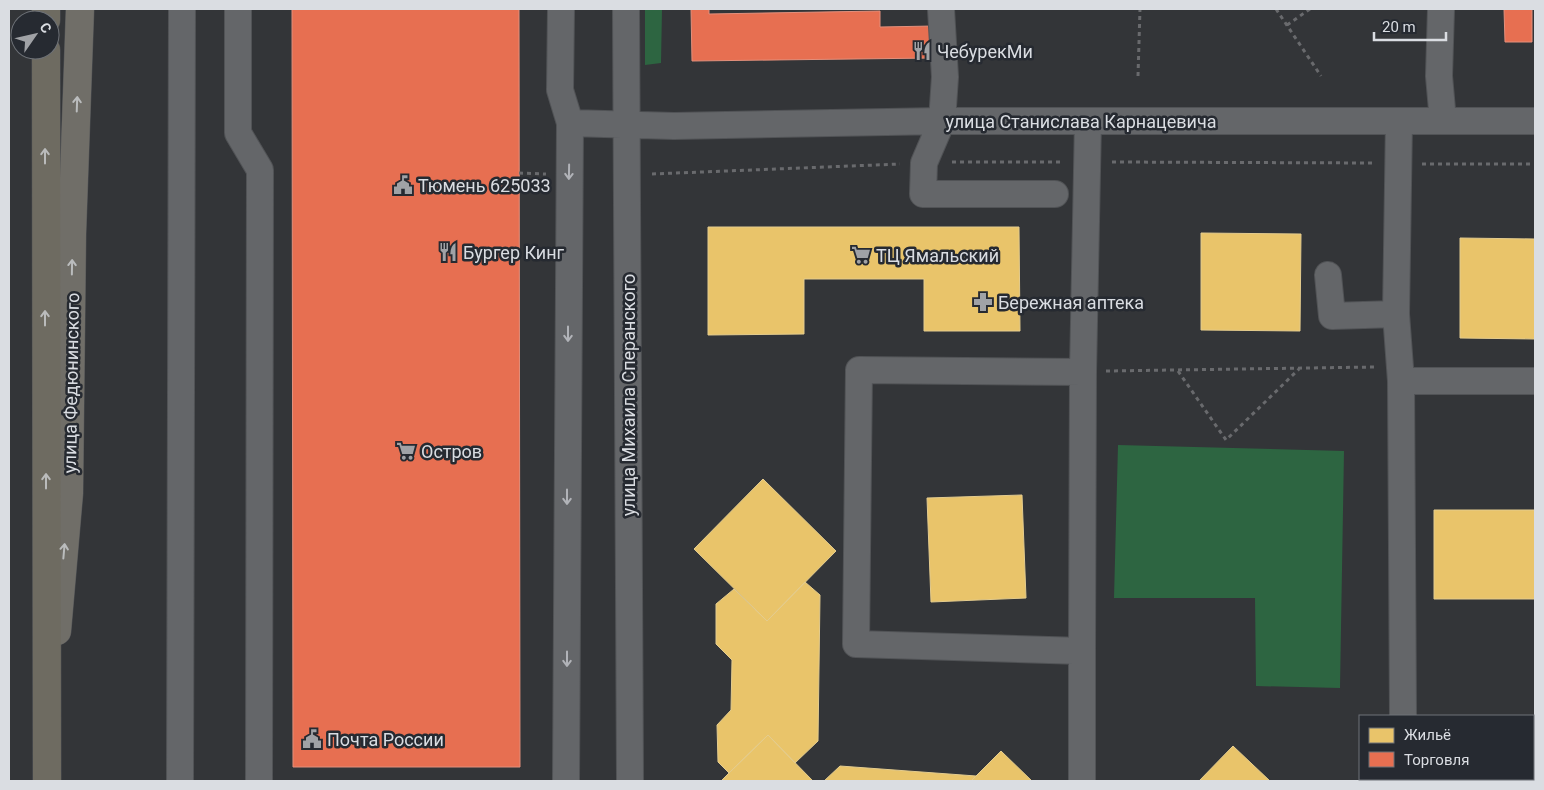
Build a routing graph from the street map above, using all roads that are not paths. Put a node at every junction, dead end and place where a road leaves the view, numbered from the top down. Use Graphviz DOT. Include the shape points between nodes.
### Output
graph roads {
  1 [pos="80,9"];
  2 [pos="182,9"];
  3 [pos="238,9"];
  4 [pos="561,9"];
  5 [pos="626,9"];
  6 [pos="941,9"];
  7 [pos="1441,9"];
  8 [pos="46,60"];
  9 [pos="942,121"];
  10 [pos="1088,121"];
  11 [pos="1399,121"];
  12 [pos="1443,121"];
  13 [pos="1535,122"];
  14 [pos="570,123"];
  15 [pos="627,126"];
  16 [pos="1055,194"];
  17 [pos="1328,275"];
  18 [pos="1396,314"];
  19 [pos="1083,372"];
  20 [pos="1401,374"];
  21 [pos="1535,381"];
  22 [pos="1082,651"];
  23 [pos="1403,715"];
  24 [pos="47,772"];
  25 [pos="180,781"];
  26 [pos="259,781"];
  27 [pos="566,781"];
  28 [pos="630,781"];
  29 [pos="1082,781"];
  24 -- 1 [label="main road, улица Федюнинского, one-way" via="69,493 72,234"];
  2 -- 25 [label="street"];
  3 -- 26 [label="street" via="238,133 260,170"];
  4 -- 14 [label="street" via="560,90"];
  5 -- 15 [label="street, улица Михаила Сперанского"];
  6 -- 9 [label="street" via="945,77"];
  7 -- 12 [label="street" via="1439,76"];
  24 -- 8 [label="highway, улица Федюнинского, one-way"];
  9 -- 10 [label="street, улица Станислава Карнацевича"];
  9 -- 15 [label="street, улица Станислава Карнацевича"];
  9 -- 16 [label="street" via="924,162 923,194"];
  10 -- 11 [label="street, улица Станислава Карнацевича"];
  10 -- 19 [label="street"];
  11 -- 12 [label="street, улица Станислава Карнацевича"];
  11 -- 18 [label="street"];
  12 -- 13 [label="street, улица Станислава Карнацевича"];
  14 -- 15 [label="street, улица Станислава Карнацевича"];
  14 -- 27 [label="street, one-way"];
  15 -- 28 [label="street, улица Михаила Сперанского"];
  17 -- 18 [label="street" via="1332,316"];
  18 -- 20 [label="street"];
  19 -- 22 [label="street"];
  19 -- 22 [label="street" via="859,370 856,644"];
  20 -- 21 [label="street"];
  20 -- 23 [label="street"];
  22 -- 29 [label="street"];
}
